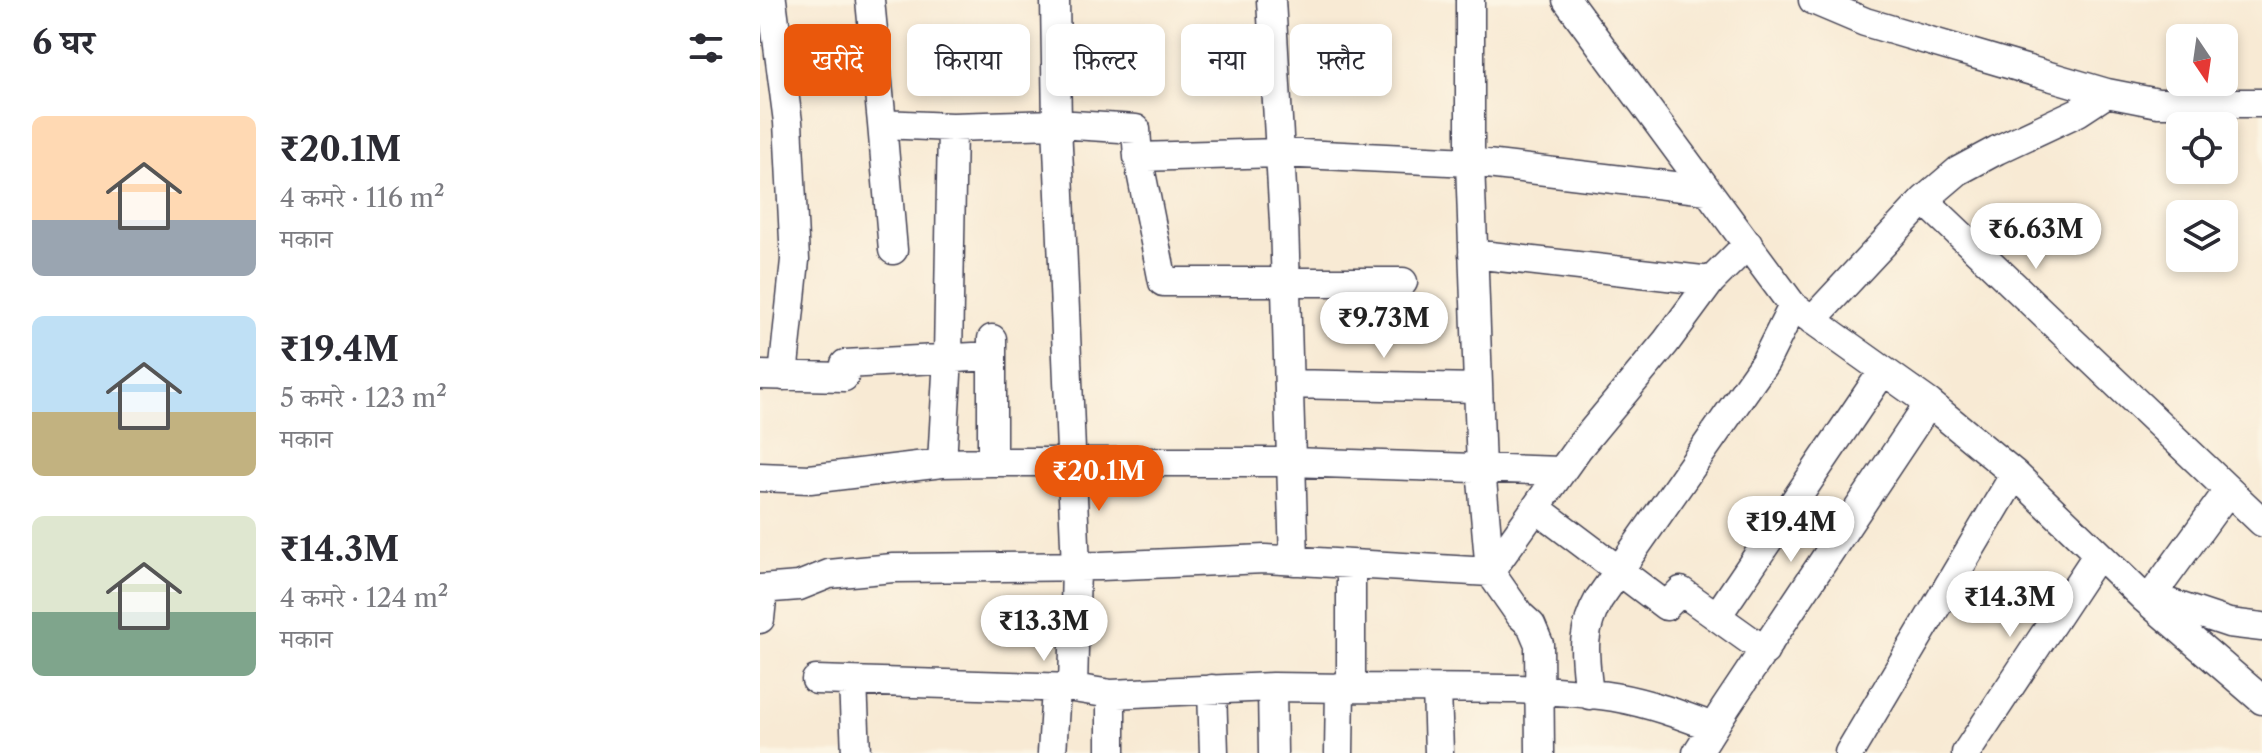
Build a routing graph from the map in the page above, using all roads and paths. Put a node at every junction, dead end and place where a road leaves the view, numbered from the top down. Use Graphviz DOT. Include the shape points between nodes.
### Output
graph roads {
  1 [pos="772,0"];
  2 [pos="870,0"];
  3 [pos="1055,0"];
  4 [pos="1271,0"];
  5 [pos="1470,0"];
  6 [pos="1567,0"];
  7 [pos="1813,0"];
  8 [pos="768,39"];
  9 [pos="2107,93"];
  10 [pos="2262,103"];
  11 [pos="882,124"];
  12 [pos="1057,124"];
  13 [pos="952,127"];
  14 [pos="1280,153"];
  15 [pos="1138,157"];
  16 [pos="1470,162"];
  17 [pos="1707,190"];
  18 [pos="1924,200"];
  19 [pos="1748,244"];
  20 [pos="893,250"];
  21 [pos="1473,254"];
  22 [pos="1286,281"];
  23 [pos="1711,281"];
  24 [pos="1403,282"];
  25 [pos="1803,313"];
  26 [pos="948,357"];
  27 [pos="1883,371"];
  28 [pos="771,376"];
  29 [pos="1289,384"];
  30 [pos="1478,388"];
  31 [pos="1929,403"];
  32 [pos="992,462"];
  33 [pos="1291,462"];
  34 [pos="942,463"];
  35 [pos="1071,463"];
  36 [pos="1481,468"];
  37 [pos="1562,471"];
  38 [pos="2015,474"];
  39 [pos="760,477"];
  40 [pos="2228,491"];
  41 [pos="1536,508"];
  42 [pos="2262,522"];
  43 [pos="2098,554"];
  44 [pos="1294,561"];
  45 [pos="1351,565"];
  46 [pos="1076,567"];
  47 [pos="1620,569"];
  48 [pos="1490,572"];
  49 [pos="761,590"];
  50 [pos="2148,598"];
  51 [pos="1717,616"];
  52 [pos="760,619"];
  53 [pos="2262,627"];
  54 [pos="1765,651"];
  55 [pos="816,680"];
  56 [pos="853,682"];
  57 [pos="1272,687"];
  58 [pos="1345,688"];
  59 [pos="1064,689"];
  60 [pos="1212,689"];
  61 [pos="1437,689"];
  62 [pos="1539,692"];
  63 [pos="1111,694"];
  64 [pos="1589,695"];
  65 [pos="2262,700"];
  66 [pos="1713,727"];
  67 [pos="856,753"];
  68 [pos="1052,753"];
  69 [pos="1111,753"];
  70 [pos="1214,753"];
  71 [pos="1273,753"];
  72 [pos="1339,753"];
  73 [pos="1439,753"];
  74 [pos="1540,753"];
  75 [pos="1697,753"];
  76 [pos="1849,753"];
  77 [pos="1966,753"];
  1 -- 8 [label="street"];
  2 -- 11 [label="street"];
  3 -- 12 [label="street"];
  4 -- 14 [label="street"];
  5 -- 16 [label="street"];
  6 -- 17 [label="street"];
  7 -- 9 [label="street" via="1865,22"];
  8 -- 28 [label="street" via="788,122 795,260"];
  9 -- 10 [label="street" via="2158,103"];
  9 -- 18 [label="street" via="1958,171"];
  11 -- 13 [label="street"];
  11 -- 20 [label="street"];
  12 -- 13 [label="street"];
  12 -- 15 [label="street" via="1136,129"];
  12 -- 35 [label="street"];
  13 -- 26 [label="street"];
  14 -- 15 [label="street"];
  14 -- 16 [label="street"];
  14 -- 22 [label="street"];
  15 -- 22 [label="street" via="1163,282"];
  16 -- 17 [label="street"];
  16 -- 21 [label="street"];
  17 -- 19 [label="street"];
  18 -- 25 [label="street"];
  18 -- 40 [label="street"];
  19 -- 23 [label="street"];
  19 -- 25 [label="street"];
  21 -- 23 [label="street"];
  21 -- 30 [label="street"];
  22 -- 24 [label="street"];
  22 -- 29 [label="street"];
  23 -- 37 [label="street"];
  25 -- 27 [label="street"];
  25 -- 47 [label="street"];
  26 -- 28 [label="street" via="845,364 844,377"];
  26 -- 32 [label="street" via="992,347"];
  26 -- 34 [label="street"];
  27 -- 31 [label="street"];
  27 -- 51 [label="street"];
  29 -- 30 [label="street"];
  29 -- 33 [label="street"];
  30 -- 36 [label="street"];
  31 -- 38 [label="street"];
  31 -- 54 [label="street"];
  32 -- 34 [label="street"];
  32 -- 35 [label="street"];
  33 -- 35 [label="street"];
  33 -- 36 [label="street"];
  33 -- 44 [label="street"];
  34 -- 39 [label="street" via="810,479"];
  35 -- 46 [label="street"];
  36 -- 37 [label="street"];
  36 -- 48 [label="street"];
  37 -- 41 [label="street"];
  38 -- 43 [label="street"];
  38 -- 76 [label="street"];
  40 -- 42 [label="street"];
  40 -- 50 [label="street"];
  41 -- 47 [label="street"];
  41 -- 48 [label="street"];
  43 -- 50 [label="street"];
  43 -- 77 [label="street"];
  44 -- 45 [label="street"];
  44 -- 46 [label="street"];
  45 -- 48 [label="street"];
  45 -- 58 [label="street"];
  46 -- 49 [label="street" via="893,568 829,574 799,586"];
  46 -- 59 [label="street"];
  47 -- 51 [label="street" via="1666,606 1681,591"];
  47 -- 64 [label="street" via="1588,619"];
  48 -- 62 [label="street" via="1531,625 1539,644"];
  49 -- 52 [label="street"];
  50 -- 53 [label="street" via="2229,623"];
  50 -- 65 [label="street"];
  51 -- 54 [label="street"];
  54 -- 66 [label="street"];
  55 -- 56 [label="street"];
  56 -- 59 [label="street"];
  56 -- 67 [label="street"];
  57 -- 58 [label="street"];
  57 -- 60 [label="street"];
  57 -- 71 [label="street"];
  58 -- 61 [label="street"];
  58 -- 72 [label="street"];
  59 -- 63 [label="street"];
  59 -- 68 [label="street"];
  60 -- 63 [label="street"];
  60 -- 70 [label="street"];
  61 -- 62 [label="street"];
  61 -- 73 [label="street"];
  62 -- 64 [label="street"];
  62 -- 74 [label="street"];
  63 -- 69 [label="street"];
  64 -- 66 [label="street" via="1658,707"];
  66 -- 75 [label="street"];
}
